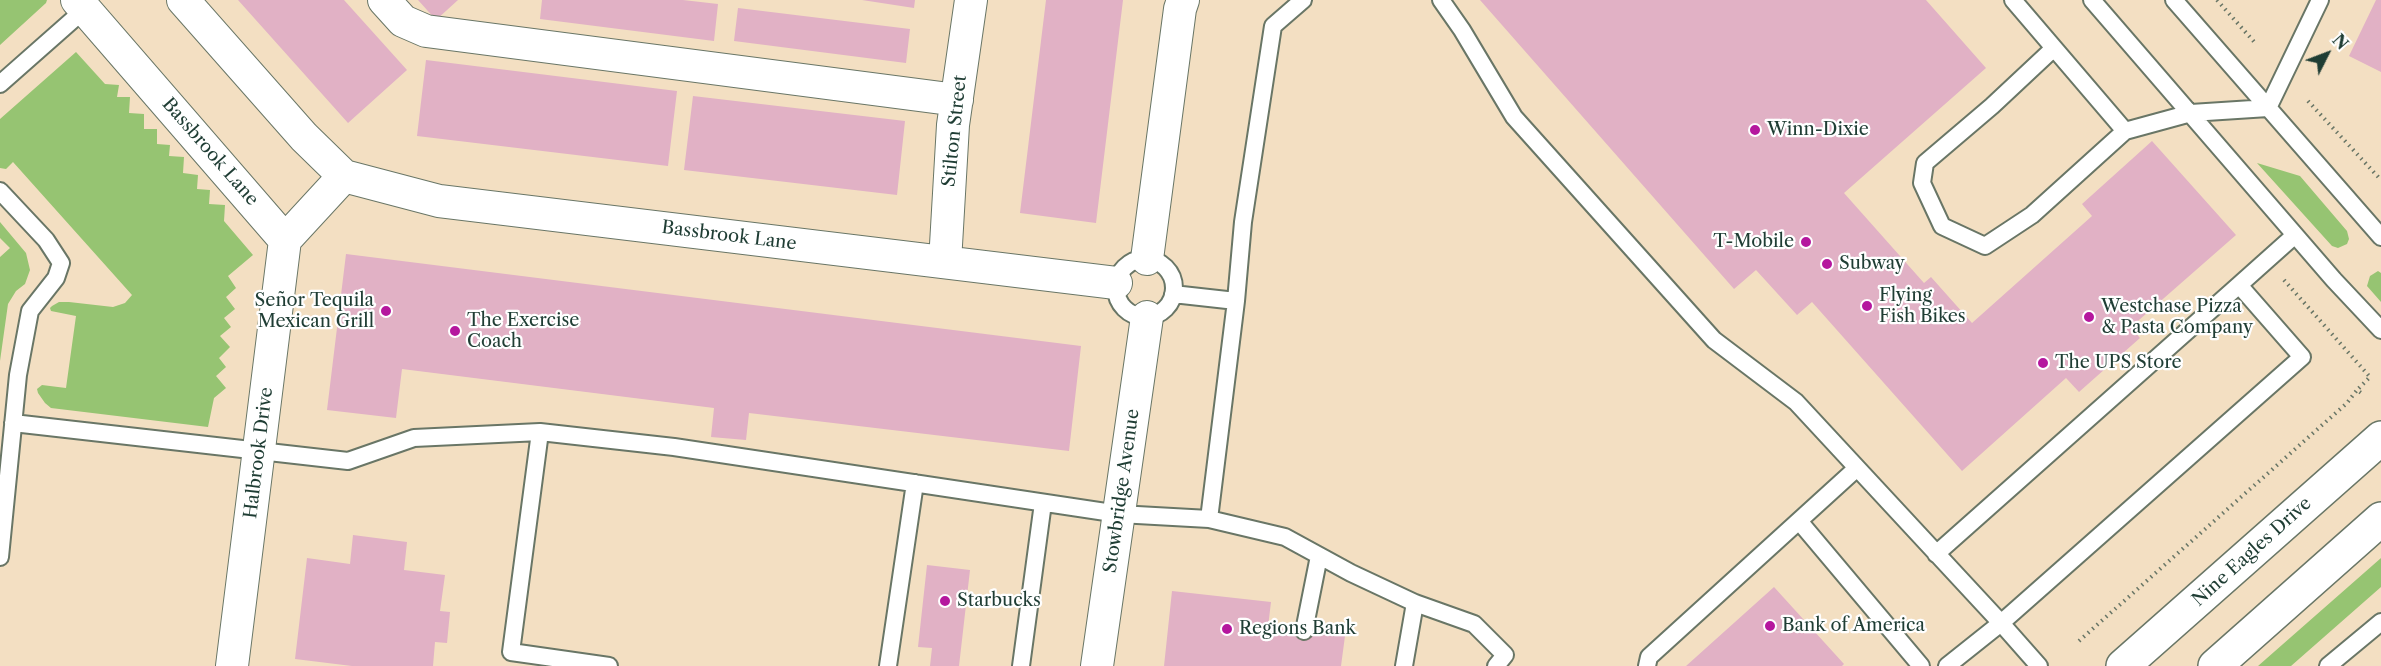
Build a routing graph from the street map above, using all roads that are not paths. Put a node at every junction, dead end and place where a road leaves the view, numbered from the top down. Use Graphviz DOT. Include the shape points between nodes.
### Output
graph roads {
  1 [pos="183,0"];
  2 [pos="384,0"];
  3 [pos="971,0"];
  4 [pos="1183,0"];
  5 [pos="1303,0"];
  6 [pos="1441,0"];
  7 [pos="2013,0"];
  8 [pos="2092,0"];
  9 [pos="2174,0"];
  10 [pos="2320,0"];
  11 [pos="85,3"];
  12 [pos="2054,48"];
  13 [pos="0,84"];
  14 [pos="957,100"];
  15 [pos="2268,108"];
  16 [pos="2191,113"];
  17 [pos="2125,131"];
  18 [pos="344,176"];
  19 [pos="0,191"];
  20 [pos="2295,235"];
  21 [pos="2381,237"];
  22 [pos="285,240"];
  23 [pos="1147,259"];
  24 [pos="945,262"];
  25 [pos="1116,283"];
  26 [pos="2239,285"];
  27 [pos="1173,294"];
  28 [pos="1236,301"];
  29 [pos="1147,317"];
  30 [pos="2381,330"];
  31 [pos="14,423"];
  32 [pos="540,432"];
  33 [pos="2381,438"];
  34 [pos="259,452"];
  35 [pos="1857,468"];
  36 [pos="915,483"];
  37 [pos="1044,502"];
  38 [pos="1119,514"];
  39 [pos="1209,519"];
  40 [pos="2381,519"];
  41 [pos="1798,521"];
  42 [pos="1936,554"];
  43 [pos="1319,555"];
  44 [pos="0,557"];
  45 [pos="1415,603"];
  46 [pos="2381,622"];
  47 [pos="2001,623"];
  48 [pos="1304,631"];
  49 [pos="1651,663"];
  50 [pos="232,666"];
  51 [pos="609,666"];
  52 [pos="888,666"];
  53 [pos="1021,666"];
  54 [pos="1097,666"];
  55 [pos="1404,666"];
  56 [pos="1496,666"];
  57 [pos="1921,666"];
  58 [pos="1947,666"];
  59 [pos="2039,666"];
  60 [pos="2123,666"];
  61 [pos="2215,666"];
  62 [pos="2328,666"];
  1 -- 18 [label="street, Bassbrook Lane" via="304,137"];
  2 -- 14 [label="street" via="403,21 426,31"];
  3 -- 14 [label="street, Stilton Street"];
  4 -- 23 [label="street"];
  5 -- 28 [label="lane" via="1273,26 1243,222"];
  6 -- 35 [label="lane" via="1514,117 1714,340 1796,402"];
  7 -- 12 [label="lane"];
  8 -- 16 [label="lane"];
  9 -- 15 [label="lane"];
  10 -- 15 [label="lane"];
  11 -- 13 [label="lane"];
  11 -- 22 [label="street, Bassbrook Lane"];
  12 -- 17 [label="lane"];
  12 -- 17 [label="lane" via="1925,163 1922,183 1942,226 1985,246 2032,215"];
  14 -- 24 [label="street, Stilton Street"];
  15 -- 16 [label="lane"];
  15 -- 21 [label="lane"];
  16 -- 17 [label="lane"];
  16 -- 20 [label="lane"];
  18 -- 22 [label="street"];
  18 -- 24 [label="street, Bassbrook Lane" via="439,201"];
  19 -- 31 [label="lane" via="46,240 61,263 56,278 30,311"];
  20 -- 26 [label="lane"];
  20 -- 30 [label="lane"];
  22 -- 34 [label="street, Halbrook Drive"];
  23 -- 25 [label="lane" via="1131,262"];
  23 -- 27 [label="lane" via="1166,267 1172,278"];
  24 -- 25 [label="street, Bassbrook Lane"];
  25 -- 29 [label="lane" via="1120,303"];
  26 -- 42 [label="lane"];
  26 -- 47 [label="lane" via="2302,357"];
  27 -- 28 [label="lane"];
  27 -- 29 [label="lane" via="1162,311"];
  28 -- 39 [label="lane"];
  29 -- 38 [label="street, Stowbridge Avenue"];
  31 -- 34 [label="lane"];
  31 -- 44 [label="lane"];
  32 -- 34 [label="lane" via="414,438 348,461"];
  32 -- 36 [label="lane" via="674,447"];
  32 -- 51 [label="lane" via="511,652"];
  33 -- 60 [label="street, Nine Eagles Drive"];
  34 -- 50 [label="street, Halbrook Drive"];
  35 -- 41 [label="lane"];
  35 -- 42 [label="lane"];
  36 -- 37 [label="lane"];
  36 -- 52 [label="lane"];
  37 -- 38 [label="lane"];
  37 -- 53 [label="lane"];
  38 -- 39 [label="lane"];
  38 -- 54 [label="street, Stowbridge Avenue"];
  39 -- 43 [label="lane" via="1285,537"];
  40 -- 61 [label="street"];
  41 -- 49 [label="lane"];
  41 -- 57 [label="lane"];
  42 -- 47 [label="lane"];
  43 -- 45 [label="lane"];
  43 -- 48 [label="lane"];
  45 -- 55 [label="lane"];
  45 -- 56 [label="lane" via="1474,624 1505,655"];
  46 -- 62 [label="lane"];
  47 -- 58 [label="lane"];
  47 -- 59 [label="lane"];
}
